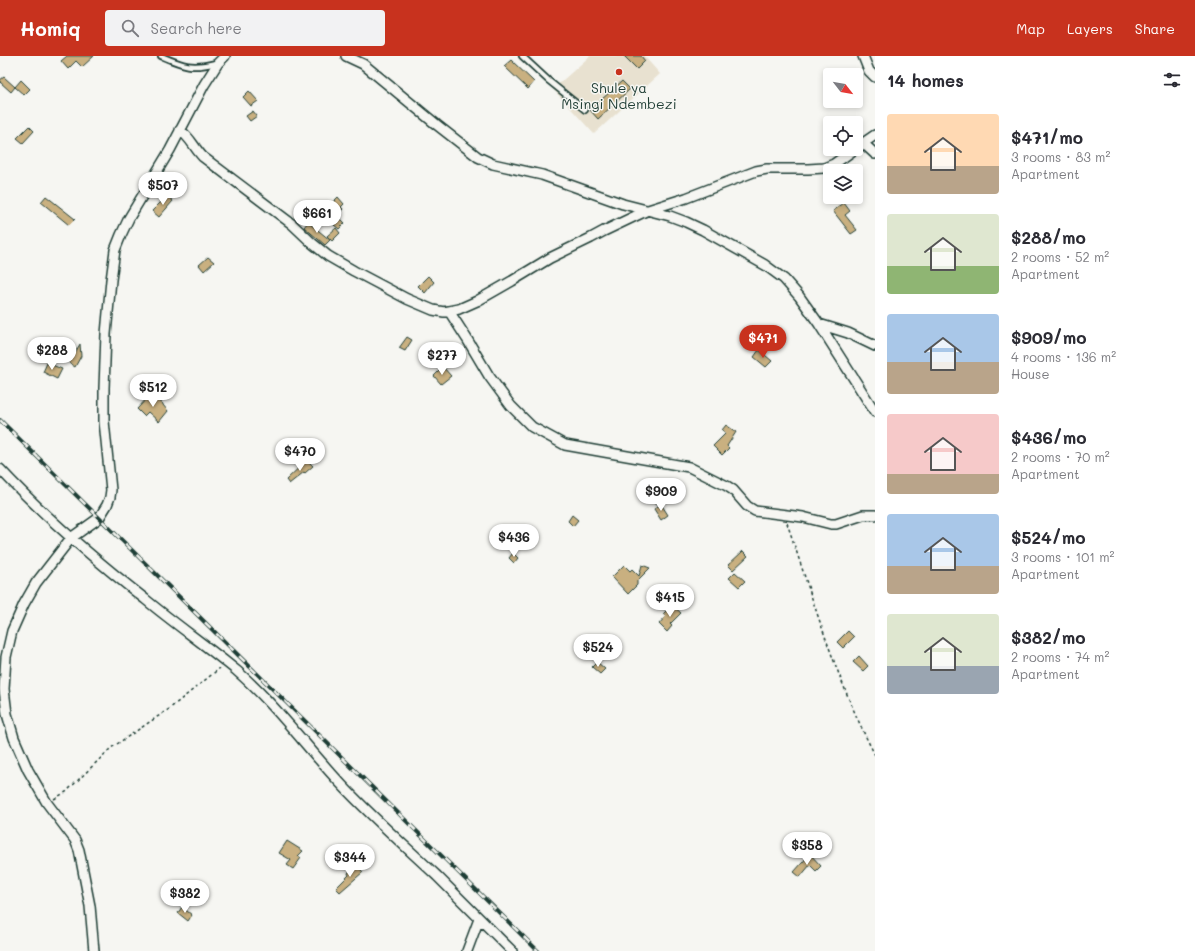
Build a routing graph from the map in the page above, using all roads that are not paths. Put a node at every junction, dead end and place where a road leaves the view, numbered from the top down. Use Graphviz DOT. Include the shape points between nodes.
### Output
graph roads {
  1 [pos="161,56"];
  2 [pos="225,56"];
  3 [pos="346,56"];
  4 [pos="522,56"];
  5 [pos="863,56"];
  6 [pos="218,63"];
  7 [pos="875,77"];
  8 [pos="585,110"];
  9 [pos="180,130"];
  10 [pos="875,135"];
  11 [pos="863,143"];
  12 [pos="863,149"];
  13 [pos="875,154"];
  14 [pos="845,156"];
  15 [pos="648,210"];
  16 [pos="449,311"];
  17 [pos="818,324"];
  18 [pos="875,346"];
  19 [pos="875,412"];
  20 [pos="0,469"];
  21 [pos="875,515"];
  22 [pos="71,538"];
  23 [pos="479,919"];
  24 [pos="94,951"];
  25 [pos="467,951"];
  26 [pos="512,951"];
  1 -- 6 [label="lane" via="182,65 206,66"];
  2 -- 6 [label="street"];
  3 -- 15 [label="street" via="363,64 485,161 542,175 623,204"];
  4 -- 8 [label="lane"];
  5 -- 7 [label="street" via="869,71"];
  6 -- 9 [label="street"];
  9 -- 16 [label="street" via="203,157 292,224 328,256 407,299 439,312"];
  9 -- 22 [label="street" via="129,218 115,250 110,280 104,388 110,496 99,518"];
  10 -- 11 [label="street"];
  12 -- 13 [label="street"];
  14 -- 15 [label="street" via="824,168 756,171"];
  15 -- 16 [label="street" via="550,258 477,301"];
  15 -- 17 [label="street" via="703,230 777,273"];
  16 -- 21 [label="street" via="489,376 511,406 532,427 565,445 689,468 727,486 747,506 760,512 803,517 831,524 863,515"];
  17 -- 18 [label="street" via="848,333"];
  17 -- 19 [label="street"];
  20 -- 22 [label="street"];
  22 -- 23 [label="street" via="145,600 237,671 271,704 344,787"];
  22 -- 24 [label="street" via="36,583 12,631 6,658 4,689 7,714 14,738 28,770 48,804 75,840 79,850 90,906"];
  23 -- 25 [label="street"];
  23 -- 26 [label="street"];
}
